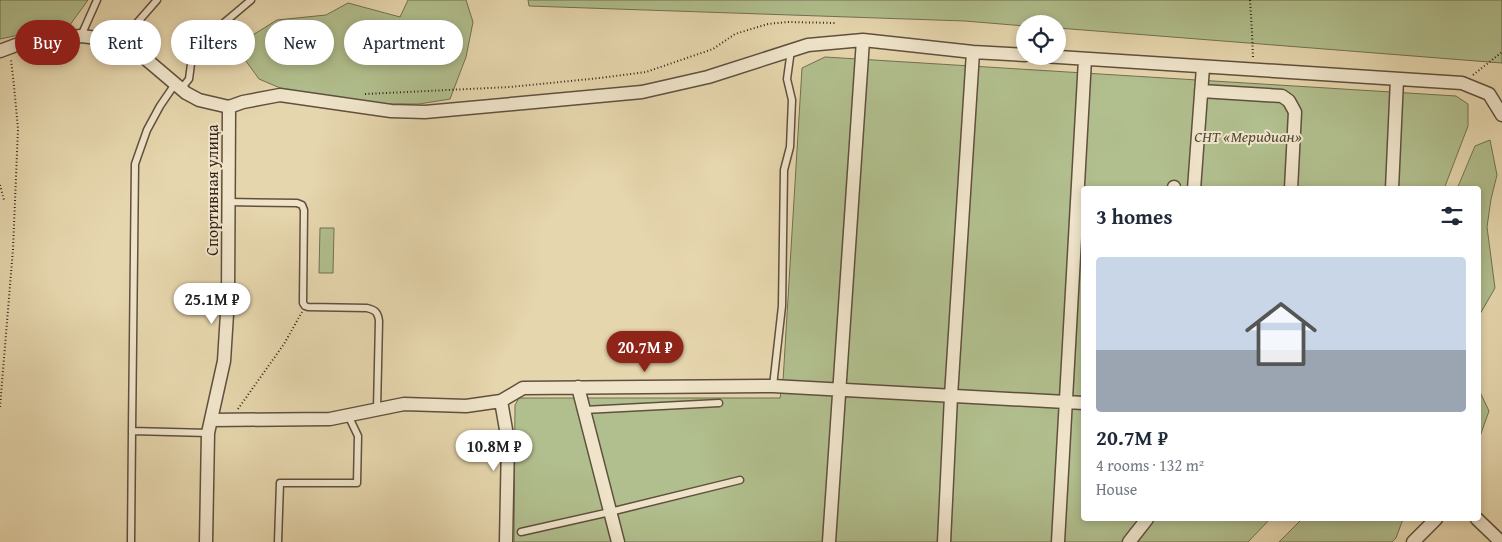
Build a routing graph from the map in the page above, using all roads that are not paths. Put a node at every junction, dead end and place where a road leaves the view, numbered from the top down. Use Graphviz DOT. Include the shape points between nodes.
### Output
graph roads {
  1 [pos="97,0"];
  2 [pos="157,0"];
  3 [pos="251,0"];
  4 [pos="140,20"];
  5 [pos="81,36"];
  6 [pos="90,37"];
  7 [pos="863,40"];
  8 [pos="4,50"];
  9 [pos="791,50"];
  10 [pos="973,52"];
  11 [pos="1016,54"];
  12 [pos="1066,58"];
  13 [pos="1085,59"];
  14 [pos="153,65"];
  15 [pos="1203,67"];
  16 [pos="1397,79"];
  17 [pos="178,87"];
  18 [pos="1201,91"];
  19 [pos="229,107"];
  20 [pos="1502,115"];
  21 [pos="1194,186"];
  22 [pos="1291,186"];
  23 [pos="1392,186"];
  24 [pos="228,202"];
  25 [pos="774,386"];
  26 [pos="578,387"];
  27 [pos="838,390"];
  28 [pos="951,396"];
  29 [pos="501,401"];
  30 [pos="1066,402"];
  31 [pos="719,403"];
  32 [pos="1081,403"];
  33 [pos="377,409"];
  34 [pos="584,410"];
  35 [pos="348,415"];
  36 [pos="211,420"];
  37 [pos="132,431"];
  38 [pos="208,433"];
  39 [pos="740,480"];
  40 [pos="610,512"];
  41 [pos="1145,521"];
  42 [pos="1434,521"];
  43 [pos="1479,521"];
  44 [pos="521,532"];
  45 [pos="131,542"];
  46 [pos="206,542"];
  47 [pos="278,542"];
  48 [pos="506,542"];
  49 [pos="618,542"];
  50 [pos="829,542"];
  51 [pos="944,542"];
  52 [pos="1058,542"];
  53 [pos="1129,542"];
  54 [pos="1413,542"];
  55 [pos="1501,542"];
  1 -- 5 [label="lane"];
  2 -- 4 [label="lane"];
  3 -- 17 [label="lane" via="193,49 189,79"];
  5 -- 6 [label="street"];
  5 -- 8 [label="street" via="27,41"];
  7 -- 9 [label="street" via="808,45"];
  7 -- 10 [label="street"];
  7 -- 27 [label="street"];
  9 -- 19 [label="street" via="708,78 632,93 425,112 391,111 280,95"];
  9 -- 25 [label="lane" via="787,79 792,100 790,147 784,170 782,306"];
  10 -- 11 [label="street"];
  10 -- 28 [label="street"];
  12 -- 13 [label="street"];
  13 -- 15 [label="street"];
  13 -- 30 [label="street"];
  14 -- 17 [label="street"];
  15 -- 16 [label="street"];
  15 -- 18 [label="street"];
  16 -- 20 [label="street" via="1462,84 1489,94"];
  16 -- 23 [label="street"];
  17 -- 19 [label="street" via="200,100"];
  17 -- 37 [label="lane" via="160,106 135,164"];
  18 -- 21 [label="street"];
  18 -- 22 [label="street" via="1282,96 1289,101 1295,112"];
  19 -- 24 [label="street, Спортивная улица"];
  24 -- 33 [label="lane" via="302,205 302,300 305,306 367,308 378,314"];
  24 -- 36 [label="street, Спортивная улица" via="224,361"];
  25 -- 26 [label="street"];
  25 -- 27 [label="street"];
  26 -- 29 [label="street" via="523,388"];
  26 -- 34 [label="street"];
  27 -- 28 [label="street"];
  27 -- 50 [label="street"];
  28 -- 30 [label="street"];
  28 -- 51 [label="street"];
  29 -- 33 [label="street" via="466,406 404,404"];
  29 -- 48 [label="street" via="508,441"];
  30 -- 32 [label="street"];
  30 -- 52 [label="street"];
  31 -- 34 [label="lane"];
  33 -- 35 [label="street"];
  34 -- 40 [label="street"];
  35 -- 36 [label="street" via="330,419"];
  35 -- 47 [label="lane" via="358,436 357,483 280,483"];
  36 -- 38 [label="street, Спортивная улица"];
  37 -- 38 [label="lane"];
  37 -- 45 [label="lane"];
  38 -- 46 [label="street, Спортивная улица"];
  39 -- 40 [label="lane"];
  40 -- 44 [label="lane"];
  40 -- 49 [label="street"];
  41 -- 53 [label="street"];
  42 -- 54 [label="street"];
  43 -- 55 [label="street"];
}
